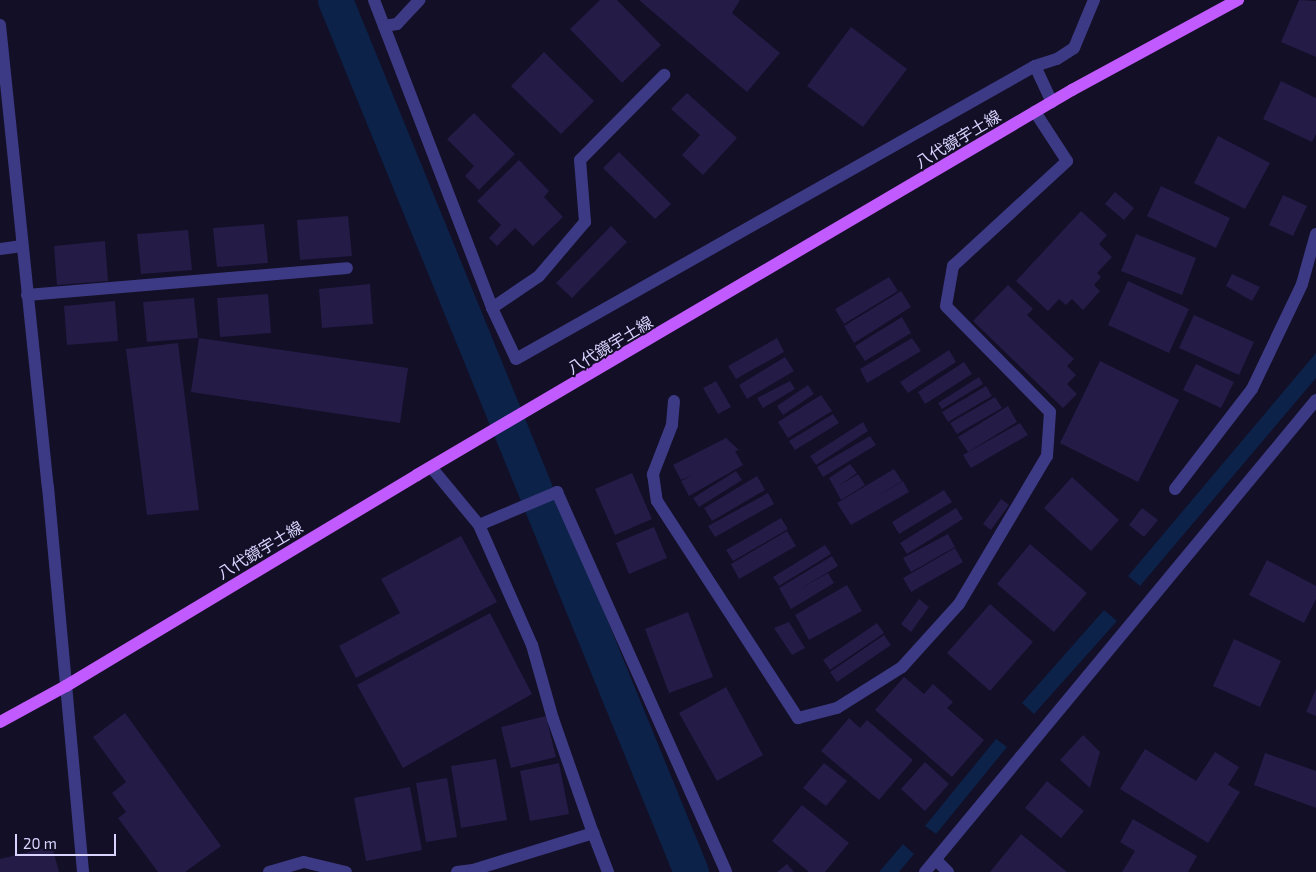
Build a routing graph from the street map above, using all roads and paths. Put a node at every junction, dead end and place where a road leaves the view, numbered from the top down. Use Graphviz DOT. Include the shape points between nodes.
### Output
graph roads {
  1 [pos="374,0"];
  2 [pos="419,0"];
  3 [pos="1094,0"];
  4 [pos="1238,0"];
  5 [pos="0,25"];
  6 [pos="384,26"];
  7 [pos="1034,66"];
  8 [pos="664,75"];
  9 [pos="1052,102"];
  10 [pos="1036,112"];
  11 [pos="1316,234"];
  12 [pos="22,246"];
  13 [pos="0,249"];
  14 [pos="347,268"];
  15 [pos="27,295"];
  16 [pos="492,308"];
  17 [pos="1316,400"];
  18 [pos="674,401"];
  19 [pos="431,467"];
  20 [pos="1175,489"];
  21 [pos="479,525"];
  22 [pos="66,686"];
  23 [pos="0,722"];
  24 [pos="593,834"];
  25 [pos="936,860"];
  26 [pos="83,872"];
  27 [pos="269,872"];
  28 [pos="346,872"];
  29 [pos="457,872"];
  30 [pos="608,872"];
  31 [pos="726,872"];
  32 [pos="925,872"];
  33 [pos="948,872"];
  1 -- 6 [label="street"];
  2 -- 6 [label="street" via="397,24"];
  3 -- 7 [label="street" via="1074,48 1057,59"];
  4 -- 9 [label="main road, 八代鏡宇土線"];
  5 -- 12 [label="street"];
  6 -- 16 [label="street"];
  7 -- 9 [label="street"];
  7 -- 16 [label="street" via="516,359"];
  8 -- 16 [label="street" via="580,160 585,222 539,276"];
  9 -- 10 [label="main road, 八代鏡宇土線"];
  10 -- 18 [label="street" via="1067,161 953,266 946,306 1050,412 1047,456 959,604 902,667 838,708 798,718 657,501 653,474 672,425"];
  10 -- 19 [label="main road, 八代鏡宇土線"];
  11 -- 20 [label="street" via="1302,284 1252,389"];
  12 -- 13 [label="street"];
  12 -- 15 [label="street"];
  14 -- 15 [label="street"];
  15 -- 22 [label="street"];
  17 -- 25 [label="street"];
  19 -- 21 [label="street"];
  19 -- 22 [label="main road, 八代鏡宇土線"];
  21 -- 24 [label="street" via="532,645 553,719"];
  21 -- 31 [label="street" via="557,492"];
  22 -- 23 [label="main road, 八代鏡宇土線"];
  22 -- 26 [label="street"];
  24 -- 29 [label="street"];
  24 -- 30 [label="street"];
  25 -- 32 [label="street"];
  25 -- 33 [label="street"];
  27 -- 28 [label="street" via="304,862"];
}
